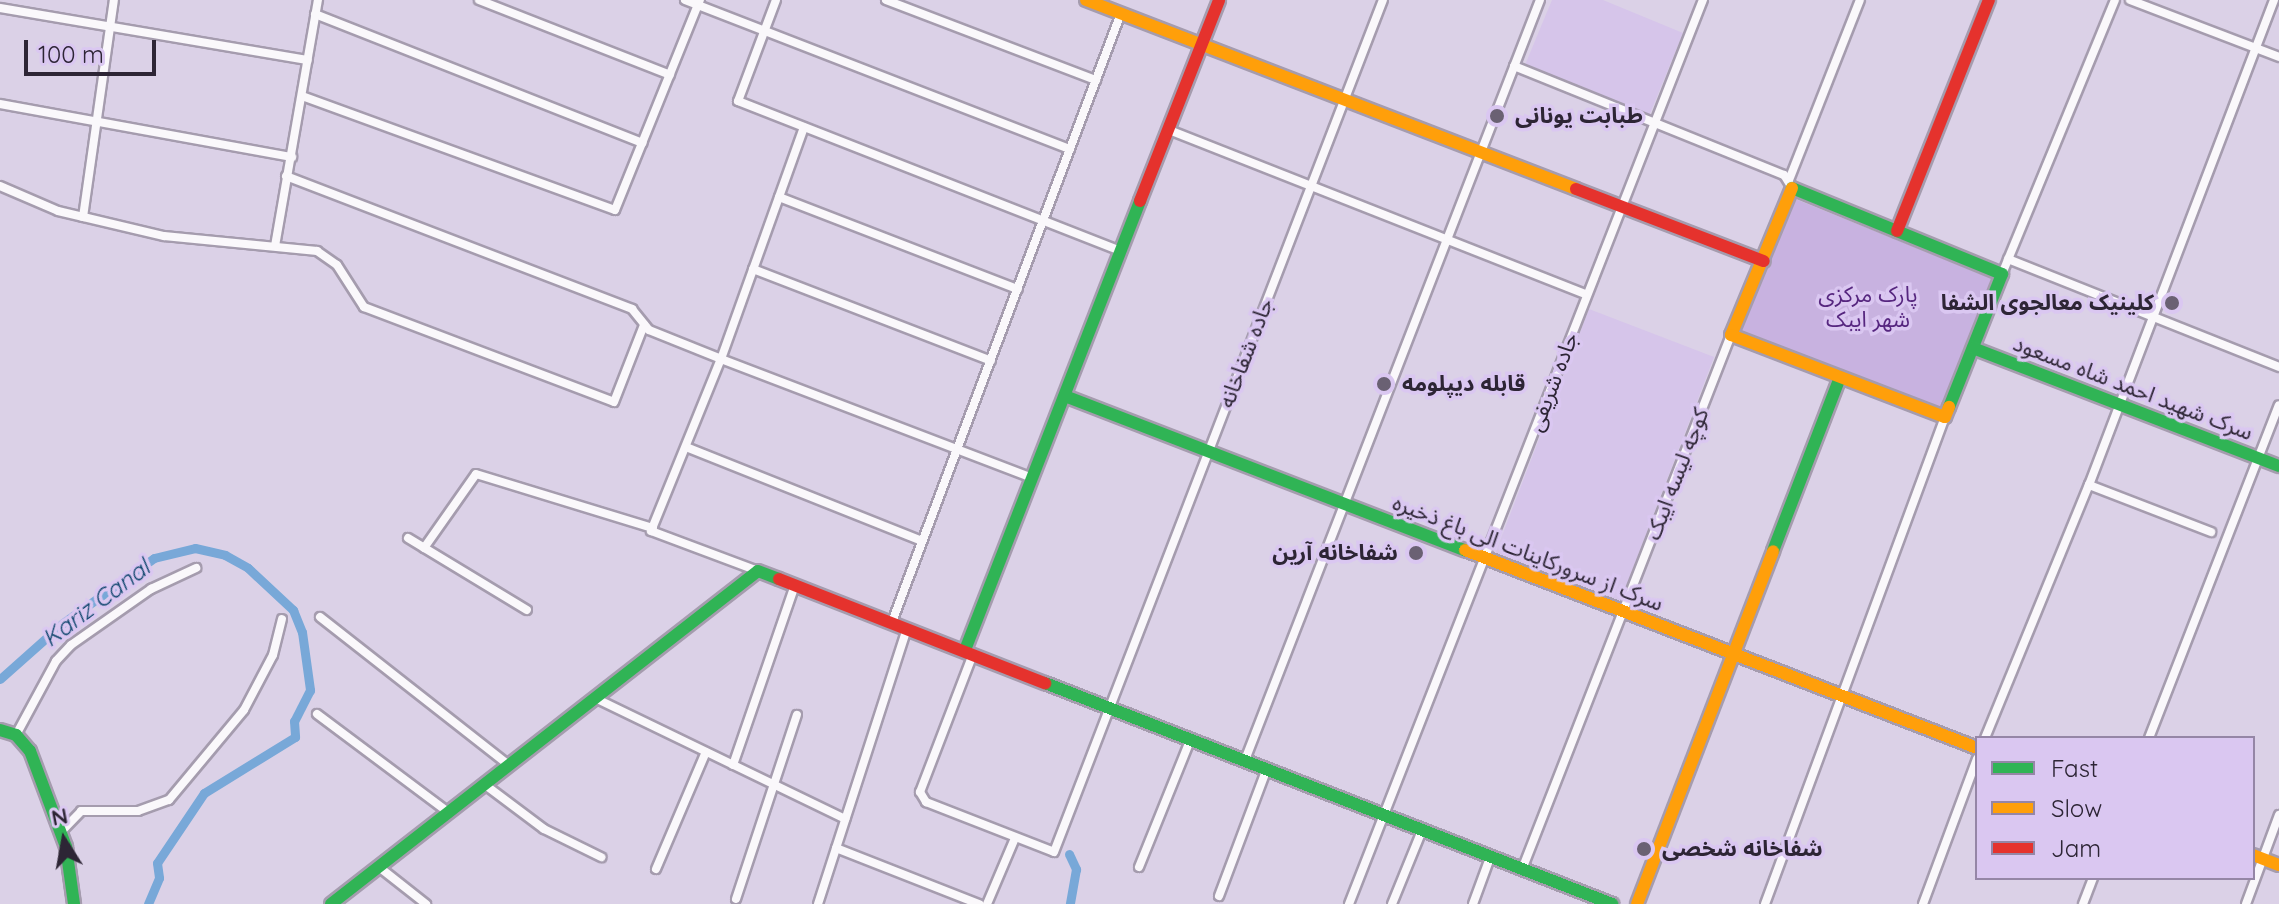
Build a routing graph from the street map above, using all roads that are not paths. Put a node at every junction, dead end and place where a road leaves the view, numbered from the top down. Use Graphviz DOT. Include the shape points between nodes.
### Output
graph roads {
  1 [pos="114,0"];
  2 [pos="318,0"];
  3 [pos="479,0"];
  4 [pos="685,0"];
  5 [pos="776,0"];
  6 [pos="886,0"];
  7 [pos="1086,0"];
  8 [pos="1219,0"];
  9 [pos="1383,0"];
  10 [pos="1540,0"];
  11 [pos="1703,0"];
  12 [pos="1860,0"];
  13 [pos="1989,0"];
  14 [pos="2115,0"];
  15 [pos="2130,0"];
  16 [pos="2274,0"];
  17 [pos="699,3"];
  18 [pos="0,8"];
  19 [pos="1121,13"];
  20 [pos="315,14"];
  21 [pos="110,24"];
  22 [pos="764,32"];
  23 [pos="1202,44"];
  24 [pos="2255,48"];
  25 [pos="2279,57"];
  26 [pos="308,60"];
  27 [pos="1514,66"];
  28 [pos="670,75"];
  29 [pos="1096,80"];
  30 [pos="302,96"];
  31 [pos="1345,100"];
  32 [pos="0,104"];
  33 [pos="96,120"];
  34 [pos="1655,126"];
  35 [pos="804,127"];
  36 [pos="1169,130"];
  37 [pos="642,143"];
  38 [pos="1070,149"];
  39 [pos="1480,152"];
  40 [pos="292,157"];
  41 [pos="286,176"];
  42 [pos="1312,184"];
  43 [pos="1791,184"];
  44 [pos="0,186"];
  45 [pos="779,197"];
  46 [pos="1624,207"];
  47 [pos="83,217"];
  48 [pos="1043,220"];
  49 [pos="1897,231"];
  50 [pos="1449,241"];
  51 [pos="275,246"];
  52 [pos="1121,251"];
  53 [pos="2008,259"];
  54 [pos="1764,261"];
  55 [pos="753,269"];
  56 [pos="2002,274"];
  57 [pos="1018,289"];
  58 [pos="1586,294"];
  59 [pos="2152,316"];
  60 [pos="644,325"];
  61 [pos="1731,335"];
  62 [pos="1973,348"];
  63 [pos="721,359"];
  64 [pos="991,361"];
  65 [pos="2279,367"];
  66 [pos="1840,377"];
  67 [pos="1065,396"];
  68 [pos="2121,402"];
  69 [pos="2279,405"];
  70 [pos="1945,417"];
  71 [pos="686,447"];
  72 [pos="956,449"];
  73 [pos="1208,451"];
  74 [pos="2258,457"];
  75 [pos="2279,466"];
  76 [pos="1033,478"];
  77 [pos="2089,485"];
  78 [pos="1345,504"];
  79 [pos="653,528"];
  80 [pos="2211,532"];
  81 [pos="408,538"];
  82 [pos="922,541"];
  83 [pos="424,548"];
  84 [pos="1485,558"];
  85 [pos="196,568"];
  86 [pos="758,571"];
  87 [pos="795,585"];
  88 [pos="527,610"];
  89 [pos="1624,612"];
  90 [pos="320,617"];
  91 [pos="282,619"];
  92 [pos="892,622"];
  93 [pos="907,628"];
  94 [pos="969,651"];
  95 [pos="1733,654"];
  96 [pos="1844,697"];
  97 [pos="595,698"];
  98 [pos="1107,706"];
  99 [pos="317,714"];
  100 [pos="797,715"];
  101 [pos="0,730"];
  102 [pos="16,735"];
  103 [pos="1986,736"];
  104 [pos="2150,736"];
  105 [pos="1191,738"];
  106 [pos="1975,747"];
  107 [pos="706,752"];
  108 [pos="1245,760"];
  109 [pos="1975,764"];
  110 [pos="509,765"];
  111 [pos="733,765"];
  112 [pos="1267,768"];
  113 [pos="484,784"];
  114 [pos="772,784"];
  115 [pos="448,812"];
  116 [pos="1386,812"];
  117 [pos="2279,815"];
  118 [pos="845,819"];
  119 [pos="1423,827"];
  120 [pos="60,833"];
  121 [pos="1015,838"];
  122 [pos="836,848"];
  123 [pos="1491,855"];
  124 [pos="601,857"];
  125 [pos="2258,857"];
  126 [pos="2279,865"];
  127 [pos="379,867"];
  128 [pos="1139,867"];
  129 [pos="1523,867"];
  130 [pos="656,869"];
  131 [pos="2092,880"];
  132 [pos="2252,880"];
  133 [pos="1219,896"];
  134 [pos="736,899"];
  135 [pos="74,904"];
  136 [pos="331,904"];
  137 [pos="426,904"];
  138 [pos="818,904"];
  139 [pos="979,904"];
  140 [pos="987,904"];
  141 [pos="1349,904"];
  142 [pos="1392,904"];
  143 [pos="1473,904"];
  144 [pos="1612,904"];
  145 [pos="1637,904"];
  146 [pos="1765,904"];
  147 [pos="1923,904"];
  148 [pos="2083,904"];
  149 [pos="2246,904"];
  1 -- 21 [label="street"];
  2 -- 20 [label="street"];
  3 -- 28 [label="street"];
  4 -- 17 [label="street"];
  5 -- 22 [label="street"];
  6 -- 29 [label="street"];
  7 -- 19 [label="street"];
  8 -- 23 [label="street"];
  9 -- 31 [label="street, جاده شفاخانه"];
  10 -- 27 [label="street"];
  11 -- 34 [label="street, جاده شریفی"];
  12 -- 43 [label="street"];
  13 -- 49 [label="street"];
  14 -- 53 [label="street"];
  15 -- 24 [label="street"];
  16 -- 24 [label="street"];
  17 -- 22 [label="street"];
  17 -- 28 [label="street"];
  18 -- 21 [label="street"];
  19 -- 23 [label="street"];
  19 -- 29 [label="street"];
  20 -- 26 [label="street"];
  20 -- 37 [label="street"];
  21 -- 26 [label="street"];
  21 -- 33 [label="street"];
  22 -- 35 [label="street" via="738,101"];
  22 -- 38 [label="street"];
  23 -- 31 [label="street"];
  23 -- 36 [label="street"];
  24 -- 25 [label="street"];
  24 -- 59 [label="street"];
  26 -- 30 [label="street"];
  27 -- 34 [label="street"];
  27 -- 39 [label="street"];
  28 -- 37 [label="street"];
  29 -- 38 [label="street"];
  30 -- 37 [label="street" via="615,210"];
  30 -- 40 [label="street"];
  31 -- 39 [label="street"];
  31 -- 42 [label="street, جاده شفاخانه"];
  32 -- 33 [label="street"];
  33 -- 40 [label="street"];
  33 -- 47 [label="street"];
  34 -- 43 [label="street"];
  34 -- 46 [label="street, جاده شریفی"];
  35 -- 45 [label="street"];
  35 -- 48 [label="street"];
  36 -- 42 [label="street"];
  36 -- 52 [label="street"];
  38 -- 48 [label="street"];
  39 -- 46 [label="street"];
  39 -- 50 [label="street"];
  40 -- 41 [label="street"];
  41 -- 51 [label="street"];
  41 -- 60 [label="street" via="632,309"];
  42 -- 50 [label="street"];
  42 -- 73 [label="street, جاده شفاخانه"];
  43 -- 49 [label="street"];
  43 -- 54 [label="street"];
  44 -- 47 [label="street"];
  45 -- 55 [label="street"];
  45 -- 57 [label="street"];
  46 -- 54 [label="street"];
  46 -- 58 [label="street, جاده شریفی"];
  47 -- 51 [label="street" via="164,236"];
  48 -- 52 [label="street"];
  48 -- 57 [label="street"];
  49 -- 56 [label="street"];
  50 -- 58 [label="street"];
  50 -- 78 [label="street"];
  51 -- 60 [label="street" via="317,251 337,265 364,307 614,402"];
  52 -- 67 [label="street"];
  53 -- 56 [label="street"];
  53 -- 59 [label="street"];
  54 -- 61 [label="street"];
  55 -- 63 [label="street"];
  55 -- 64 [label="street"];
  56 -- 62 [label="street"];
  57 -- 64 [label="street"];
  58 -- 84 [label="street, جاده شریفی"];
  59 -- 65 [label="street"];
  59 -- 68 [label="street"];
  60 -- 63 [label="street"];
  61 -- 66 [label="street"];
  61 -- 89 [label="street, کوچه لیسه ایبک"];
  62 -- 68 [label="street, سرک شهید احمد شاه مسعود"];
  62 -- 70 [label="street"];
  63 -- 71 [label="street"];
  63 -- 72 [label="street"];
  64 -- 72 [label="street"];
  66 -- 70 [label="street"];
  66 -- 95 [label="street"];
  67 -- 73 [label="street, سرک از سرورکاینات الی باغ ذخیره"];
  67 -- 76 [label="street"];
  68 -- 74 [label="street, سرک شهید احمد شاه مسعود"];
  68 -- 77 [label="street"];
  69 -- 74 [label="street"];
  70 -- 96 [label="street"];
  71 -- 79 [label="street"];
  71 -- 82 [label="street"];
  72 -- 76 [label="street"];
  72 -- 82 [label="street"];
  73 -- 78 [label="street, سرک از سرورکاینات الی باغ ذخیره"];
  73 -- 98 [label="street, جاده شفاخانه"];
  74 -- 75 [label="street, سرک شهید احمد شاه مسعود"];
  74 -- 104 [label="street"];
  76 -- 94 [label="street"];
  77 -- 80 [label="street"];
  77 -- 103 [label="street"];
  78 -- 84 [label="street, سرک از سرورکاینات الی باغ ذخیره"];
  78 -- 108 [label="street"];
  79 -- 83 [label="street" via="476,474"];
  79 -- 86 [label="street"];
  81 -- 83 [label="street"];
  82 -- 92 [label="street"];
  83 -- 88 [label="street"];
  84 -- 89 [label="street, سرک از سرورکاینات الی باغ ذخیره"];
  84 -- 116 [label="street, جاده شریفی"];
  85 -- 102 [label="street" via="151,589 71,645 56,661"];
  86 -- 87 [label="street"];
  86 -- 97 [label="street"];
  87 -- 92 [label="street"];
  87 -- 111 [label="street"];
  89 -- 95 [label="street, سرک از سرورکاینات الی باغ ذخیره"];
  89 -- 129 [label="street, کوچه لیسه ایبک"];
  90 -- 110 [label="street"];
  91 -- 120 [label="street" via="273,655 244,710 168,802 138,811 81,811"];
  92 -- 93 [label="street"];
  93 -- 94 [label="street"];
  93 -- 118 [label="street"];
  94 -- 98 [label="street"];
  94 -- 121 [label="street" via="920,792 926,802"];
  95 -- 96 [label="street, سرک از سرورکاینات الی باغ ذخیره"];
  95 -- 145 [label="street"];
  96 -- 106 [label="street, سرک از سرورکاینات الی باغ ذخیره"];
  96 -- 146 [label="street"];
  97 -- 107 [label="street"];
  97 -- 110 [label="street"];
  98 -- 105 [label="street"];
  98 -- 121 [label="street, جاده شفاخانه" via="1055,850"];
  99 -- 115 [label="street"];
  100 -- 114 [label="street"];
  101 -- 102 [label="street"];
  102 -- 120 [label="street" via="30,751"];
  105 -- 108 [label="street"];
  105 -- 128 [label="street"];
  107 -- 111 [label="street"];
  107 -- 130 [label="street"];
  108 -- 112 [label="street"];
  109 -- 147 [label="street"];
  110 -- 113 [label="street"];
  111 -- 114 [label="street"];
  112 -- 116 [label="street"];
  112 -- 133 [label="street"];
  113 -- 115 [label="street"];
  113 -- 124 [label="street" via="544,829"];
  114 -- 118 [label="street"];
  114 -- 134 [label="street"];
  115 -- 127 [label="street"];
  116 -- 119 [label="street"];
  116 -- 141 [label="street, جاده شریفی"];
  117 -- 125 [label="street"];
  118 -- 122 [label="street"];
  119 -- 123 [label="street"];
  119 -- 142 [label="street"];
  120 -- 135 [label="street"];
  121 -- 140 [label="street"];
  122 -- 138 [label="street"];
  122 -- 139 [label="street"];
  123 -- 129 [label="street"];
  123 -- 143 [label="street"];
  125 -- 126 [label="street"];
  127 -- 136 [label="street"];
  127 -- 137 [label="street"];
  129 -- 144 [label="street"];
  131 -- 148 [label="street"];
  132 -- 149 [label="street"];
}
